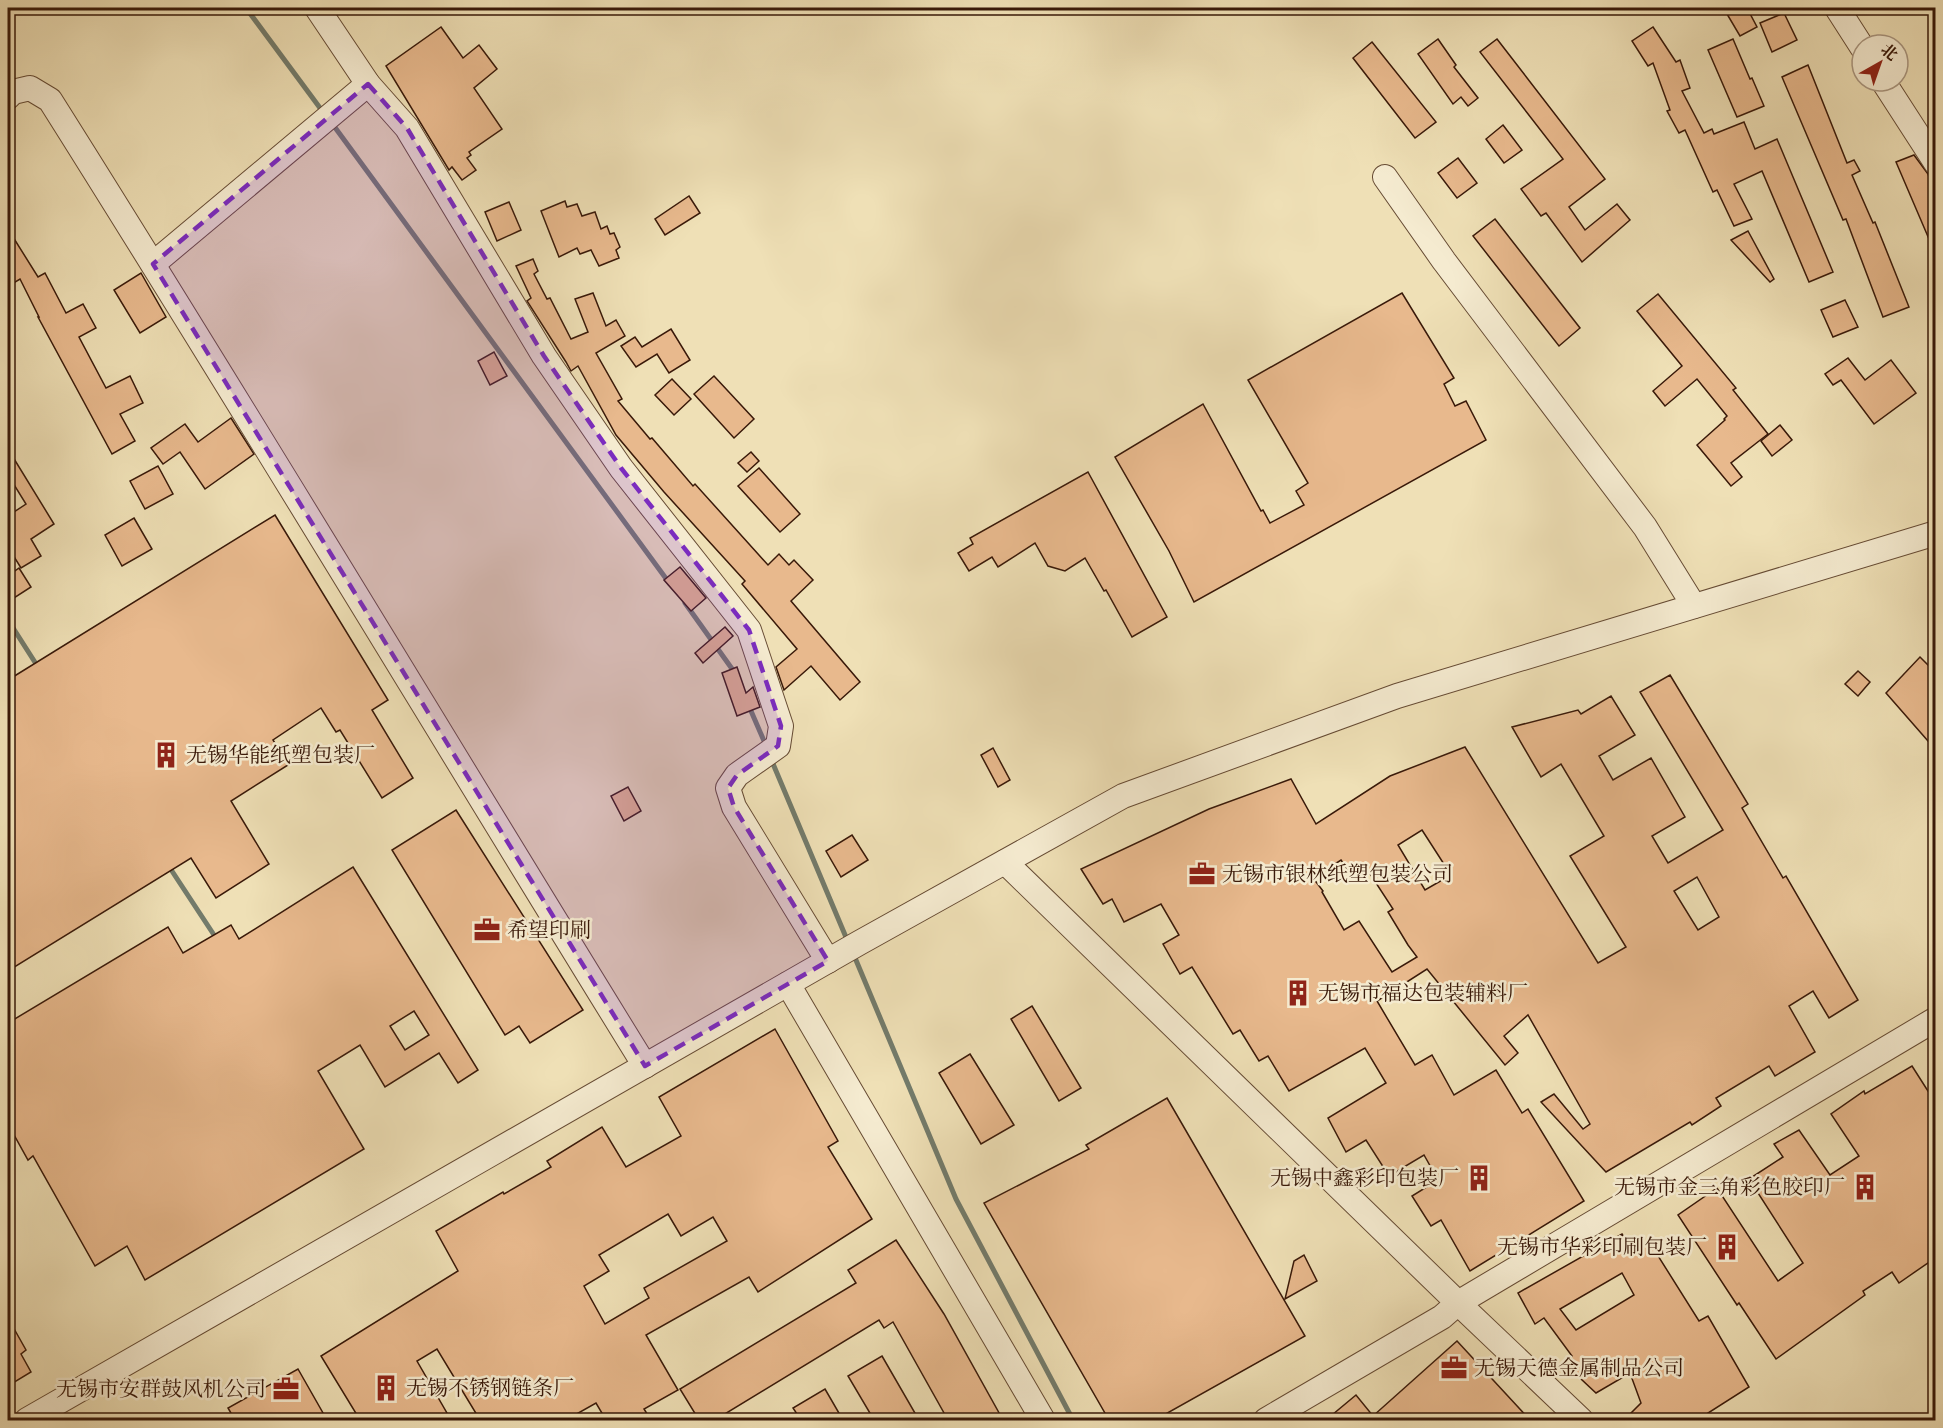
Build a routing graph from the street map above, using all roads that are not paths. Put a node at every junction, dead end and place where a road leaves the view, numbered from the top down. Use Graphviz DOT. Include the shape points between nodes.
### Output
graph roads {
  1 [pos="317,8"];
  2 [pos="1837,8"];
  3 [pos="1853,33"];
  4 [pos="368,84"];
  5 [pos="1891,93"];
  6 [pos="8,97"];
  7 [pos="1935,163"];
  8 [pos="1385,177"];
  9 [pos="153,264"];
  10 [pos="1935,533"];
  11 [pos="1694,606"];
  12 [pos="1005,862"];
  13 [pos="843,952"];
  14 [pos="788,984"];
  15 [pos="1935,1019"];
  16 [pos="645,1066"];
  17 [pos="1458,1303"];
  18 [pos="27,1420"];
  19 [pos="1042,1420"];
  20 [pos="1266,1420"];
  21 [pos="1581,1420"];
  1 -- 4 [label="street"];
  2 -- 3 [label="street"];
  4 -- 9 [label="street"];
  4 -- 13 [label="street" via="407,128 544,356 621,468 749,630 781,726 778,746 736,775 728,788 734,807"];
  5 -- 7 [label="street"];
  6 -- 9 [label="street" via="30,88 50,100"];
  8 -- 11 [label="street" via="1645,527"];
  9 -- 16 [label="street"];
  10 -- 11 [label="street"];
  11 -- 12 [label="street" via="1397,696 1123,796"];
  12 -- 13 [label="street"];
  12 -- 17 [label="street"];
  13 -- 14 [label="street"];
  14 -- 16 [label="street"];
  14 -- 19 [label="street"];
  15 -- 17 [label="street"];
  16 -- 18 [label="street"];
  17 -- 20 [label="street" via="1442,1317"];
  17 -- 21 [label="street"];
}
